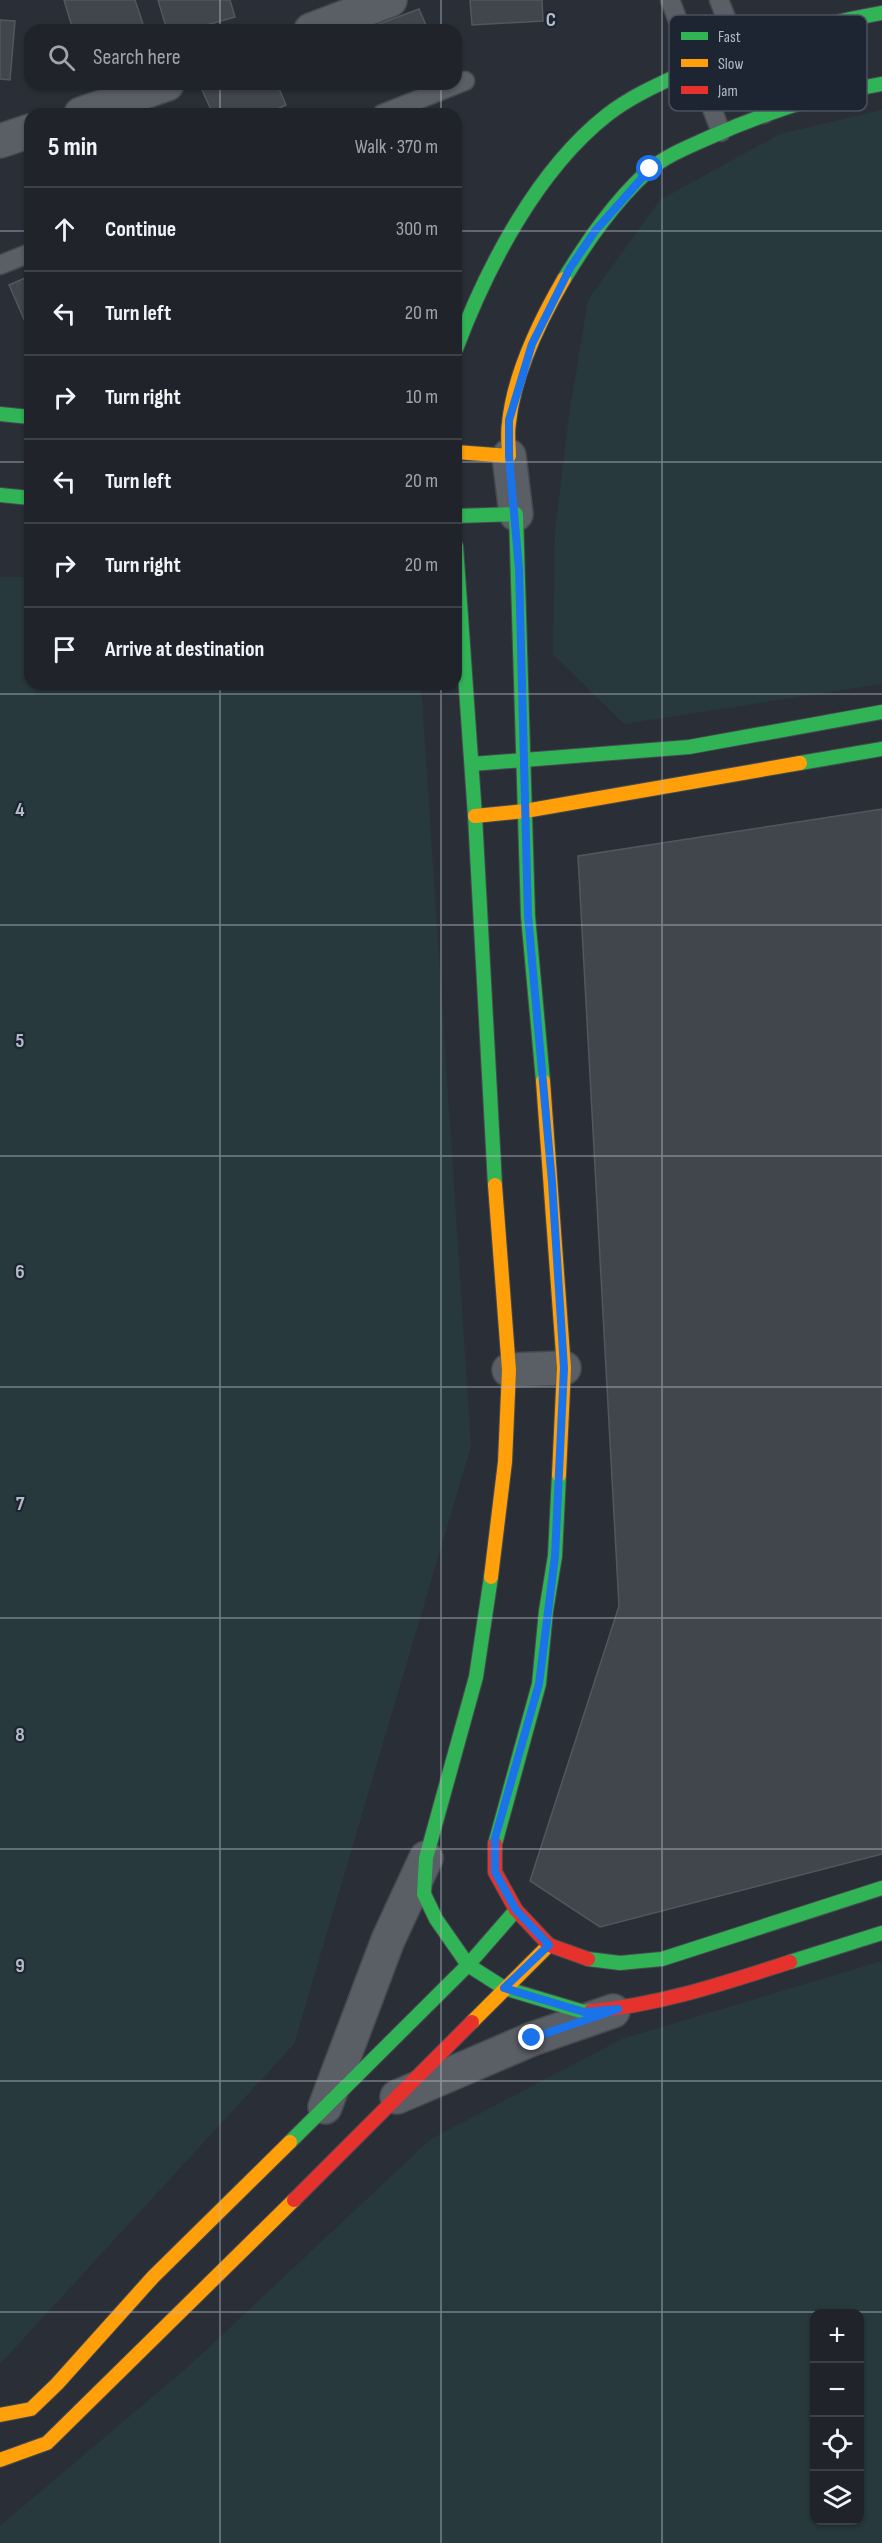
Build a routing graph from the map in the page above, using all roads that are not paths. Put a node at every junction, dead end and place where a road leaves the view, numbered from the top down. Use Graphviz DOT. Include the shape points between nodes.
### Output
graph roads {
  1 [pos="390,0"];
  2 [pos="670,0"];
  3 [pos="719,0"];
  4 [pos="882,13"];
  5 [pos="676,15"];
  6 [pos="725,15"];
  7 [pos="867,16"];
  8 [pos="326,24"];
  9 [pos="669,80"];
  10 [pos="465,81"];
  11 [pos="462,82"];
  12 [pos="882,84"];
  13 [pos="867,87"];
  14 [pos="150,90"];
  15 [pos="442,90"];
  16 [pos="98,108"];
  17 [pos="397,108"];
  18 [pos="713,111"];
  19 [pos="763,111"];
  20 [pos="774,111"];
  21 [pos="764,114"];
  22 [pos="721,132"];
  23 [pos="24,133"];
  24 [pos="0,141"];
  25 [pos="24,255"];
  26 [pos="0,265"];
  27 [pos="462,335"];
  28 [pos="0,414"];
  29 [pos="24,416"];
  30 [pos="462,452"];
  31 [pos="509,456"];
  32 [pos="0,495"];
  33 [pos="24,497"];
  34 [pos="516,514"];
  35 [pos="462,516"];
  36 [pos="462,628"];
  37 [pos="882,712"];
  38 [pos="882,749"];
  39 [pos="524,760"];
  40 [pos="472,764"];
  41 [pos="525,811"];
  42 [pos="475,816"];
  43 [pos="564,1368"];
  44 [pos="509,1370"];
  45 [pos="426,1858"];
  46 [pos="882,1888"];
  47 [pos="516,1910"];
  48 [pos="882,1933"];
  49 [pos="549,1945"];
  50 [pos="468,1965"];
  51 [pos="504,1988"];
  52 [pos="618,2009"];
  53 [pos="394,2098"];
  54 [pos="325,2107"];
  55 [pos="0,2415"];
  56 [pos="0,2460"];
  1 -- 8 [label="street"];
  2 -- 5 [label="lane"];
  3 -- 6 [label="lane"];
  4 -- 7 [label="street"];
  9 -- 27 [label="street" via="607,114 539,190 486,277"];
  10 -- 11 [label="lane"];
  12 -- 13 [label="street"];
  14 -- 16 [label="street"];
  15 -- 17 [label="lane"];
  18 -- 22 [label="lane"];
  19 -- 21 [label="lane"];
  20 -- 21 [label="street"];
  21 -- 22 [label="street"];
  22 -- 31 [label="street" via="650,169 595,231 570,268 519,382 509,420"];
  23 -- 24 [label="street"];
  25 -- 26 [label="lane"];
  28 -- 29 [label="street"];
  30 -- 31 [label="street"];
  31 -- 34 [label="street"];
  32 -- 33 [label="street"];
  34 -- 35 [label="street"];
  34 -- 39 [label="street"];
  36 -- 40 [label="street"];
  37 -- 39 [label="street" via="689,747"];
  38 -- 41 [label="street"];
  39 -- 40 [label="street"];
  39 -- 41 [label="street"];
  40 -- 42 [label="street"];
  41 -- 42 [label="street"];
  41 -- 43 [label="street" via="528,916"];
  42 -- 44 [label="street" via="495,1196"];
  43 -- 44 [label="street"];
  43 -- 47 [label="street" via="555,1556 539,1684 495,1838 495,1872"];
  44 -- 45 [label="street" via="505,1462 486,1619 476,1677"];
  45 -- 50 [label="street" via="424,1894"];
  45 -- 54 [label="street" via="388,1940"];
  46 -- 49 [label="street" via="662,1959 620,1963 588,1959"];
  47 -- 49 [label="street"];
  47 -- 50 [label="street"];
  48 -- 52 [label="street" via="680,1997"];
  49 -- 51 [label="street"];
  50 -- 51 [label="street"];
  50 -- 54 [label="street"];
  51 -- 52 [label="street" via="584,2012"];
  51 -- 53 [label="street"];
  52 -- 53 [label="street" via="532,2038"];
  53 -- 56 [label="street" via="55,2436 47,2443"];
  54 -- 55 [label="street" via="153,2277 31,2409"];
}
